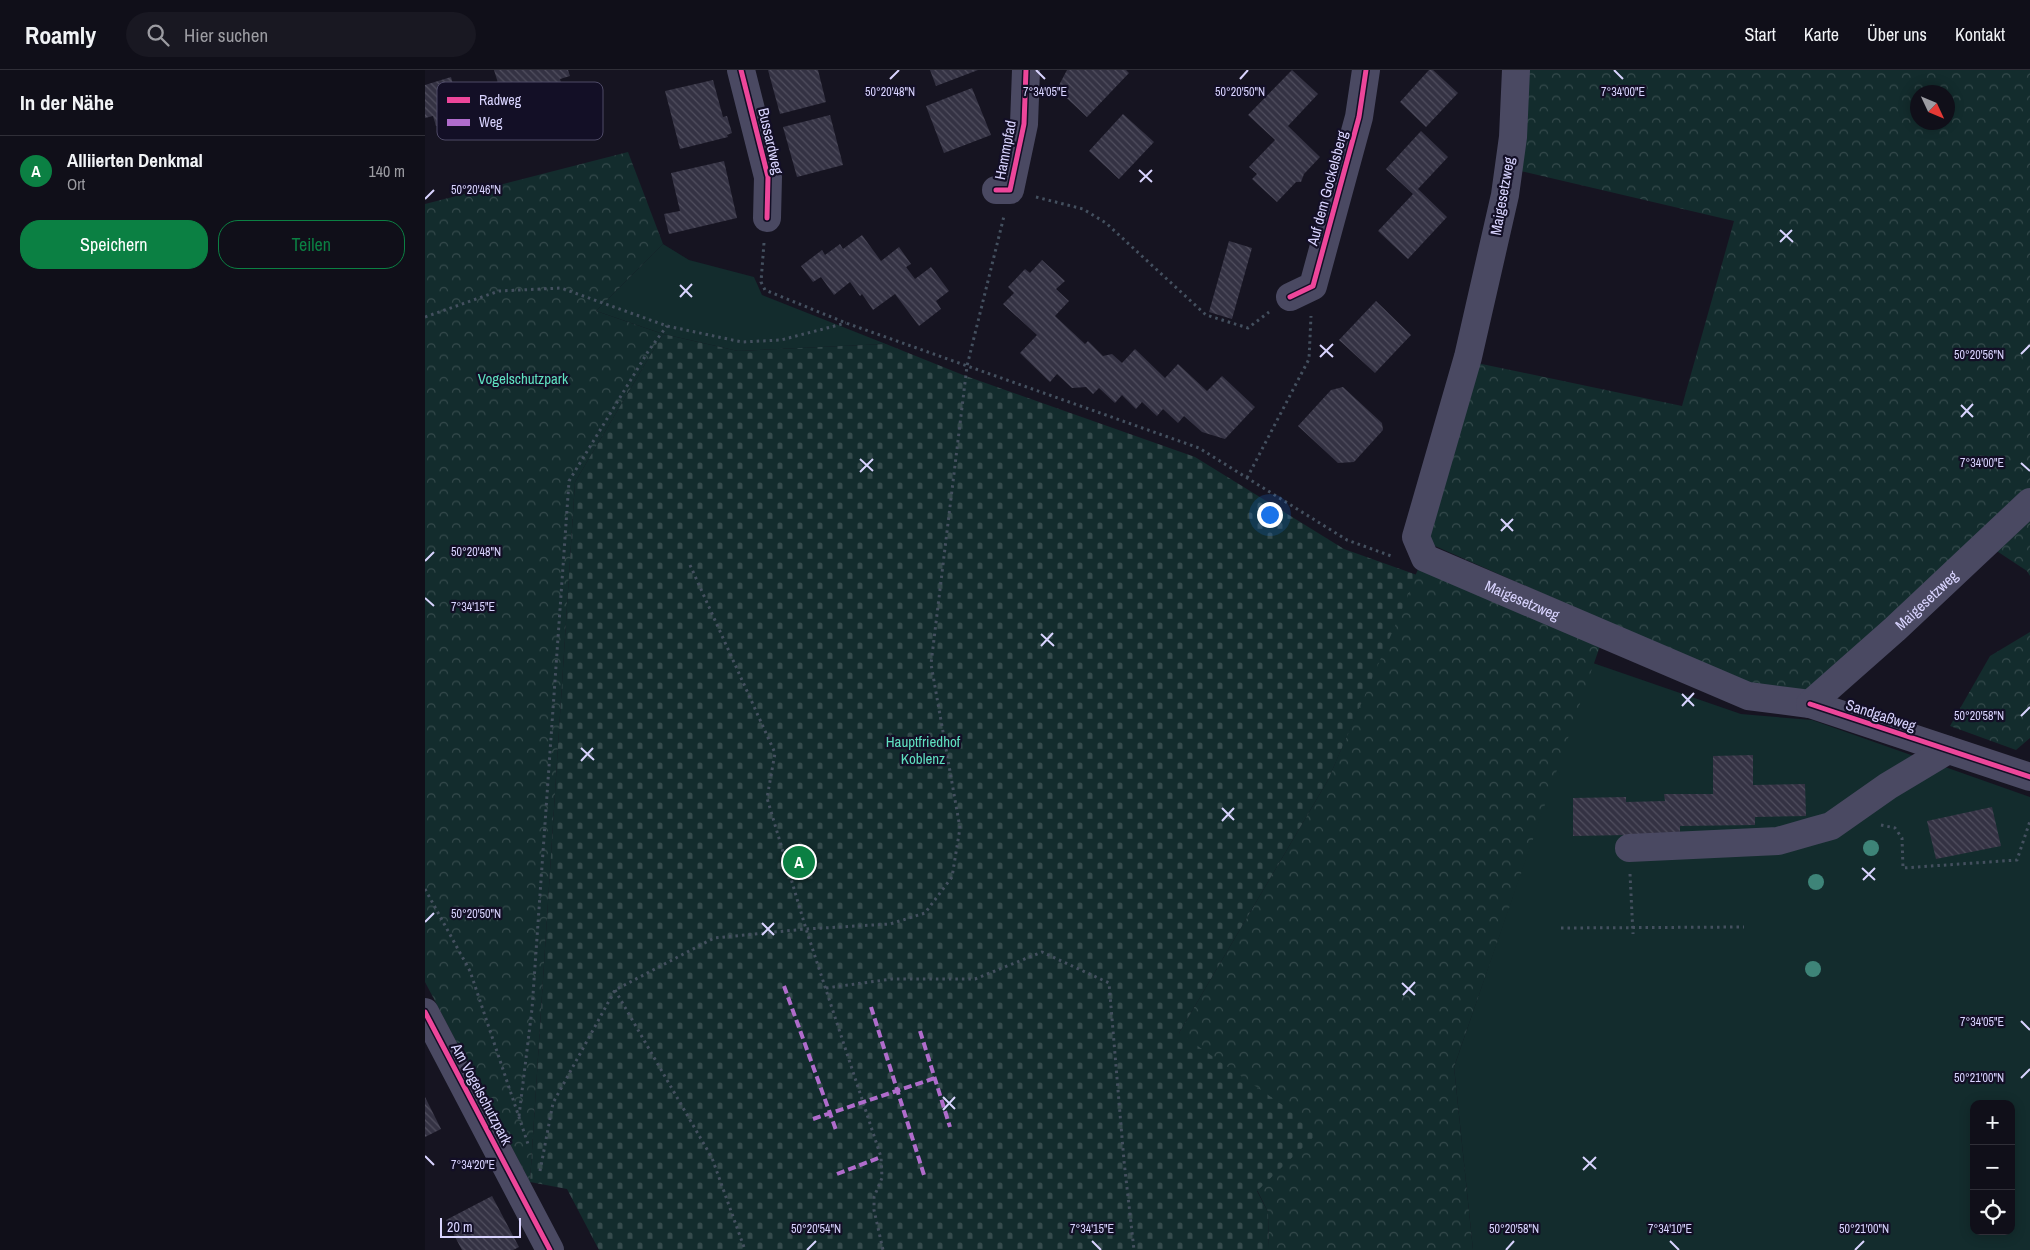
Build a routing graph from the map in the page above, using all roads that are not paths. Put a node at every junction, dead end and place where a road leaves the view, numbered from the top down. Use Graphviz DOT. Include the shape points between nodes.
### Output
graph roads {
  1 [pos="741,70"];
  2 [pos="1026,70"];
  3 [pos="1367,70"];
  4 [pos="1516,70"];
  5 [pos="1003,190"];
  6 [pos="767,218"];
  7 [pos="1302,291"];
  8 [pos="2030,502"];
  9 [pos="1810,704"];
  10 [pos="1948,750"];
  11 [pos="2030,777"];
  12 [pos="1629,848"];
  13 [pos="425,1012"];
  14 [pos="550,1250"];
  1 -- 6 [label="street, Bussardweg" via="768,177"];
  2 -- 5 [label="street, Hammpfad" via="1024,124"];
  3 -- 7 [label="street, Auf dem Gockelsberg" via="1359,117"];
  4 -- 9 [label="street, Maigesetzweg" via="1513,137 1505,195 1468,357 1416,537 1425,558 1748,696"];
  8 -- 9 [label="street, Maigesetzweg"];
  9 -- 10 [label="street, Sandgaßweg"];
  10 -- 11 [label="street, Sandgaßweg"];
  10 -- 12 [label="street" via="1831,826 1778,841"];
  13 -- 14 [label="street, Am Vogelschutzpark"];
}
